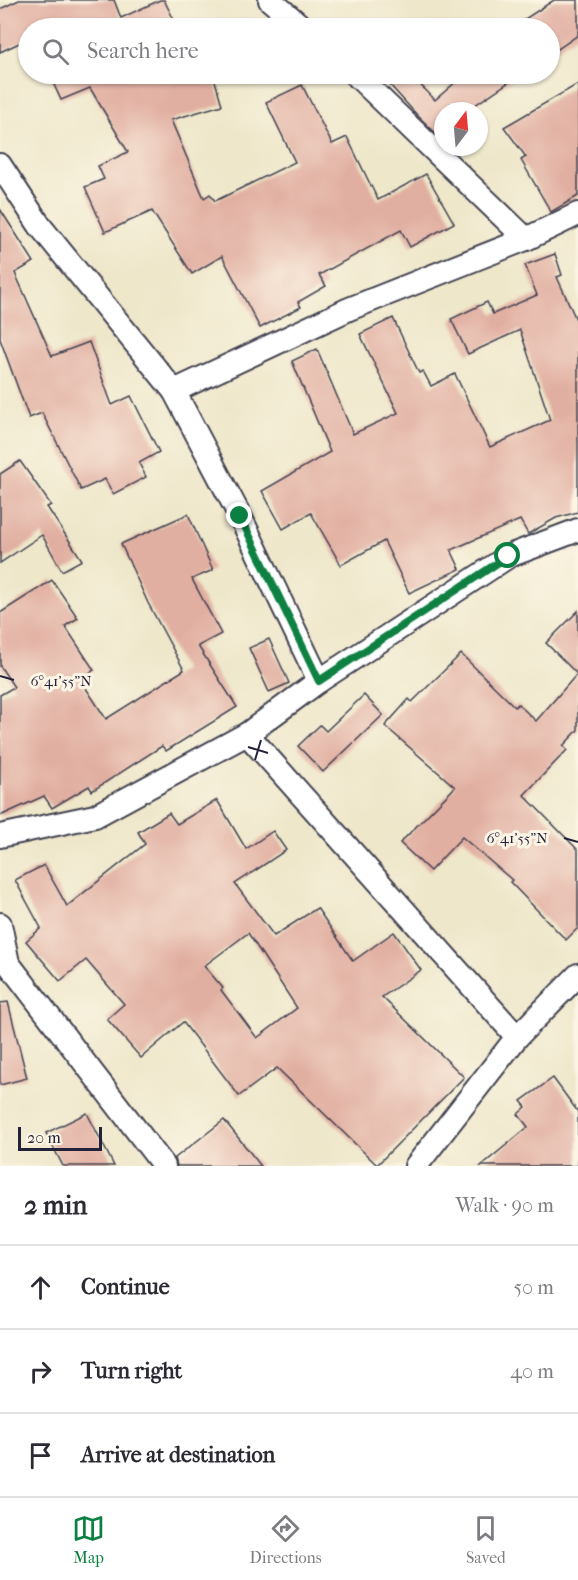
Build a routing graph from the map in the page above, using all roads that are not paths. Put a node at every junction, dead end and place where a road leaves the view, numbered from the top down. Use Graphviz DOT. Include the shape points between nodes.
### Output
graph roads {
  1 [pos="270,0"];
  2 [pos="291,18"];
  3 [pos="365,84"];
  4 [pos="0,165"];
  5 [pos="578,214"];
  6 [pos="526,239"];
  7 [pos="174,391"];
  8 [pos="578,530"];
  9 [pos="319,681"];
  10 [pos="247,734"];
  11 [pos="0,836"];
  12 [pos="0,924"];
  13 [pos="578,975"];
  14 [pos="517,1037"];
  15 [pos="164,1166"];
  16 [pos="416,1166"];
  1 -- 2 [label="street"];
  3 -- 6 [label="street"];
  4 -- 7 [label="street" via="40,226"];
  5 -- 6 [label="street"];
  6 -- 7 [label="street" via="349,309"];
  7 -- 9 [label="street" via="240,516"];
  8 -- 9 [label="street" via="508,556"];
  9 -- 10 [label="street"];
  10 -- 11 [label="street" via="95,816"];
  10 -- 14 [label="street"];
  12 -- 15 [label="street" via="8,963"];
  13 -- 14 [label="street"];
  14 -- 16 [label="street"];
}
